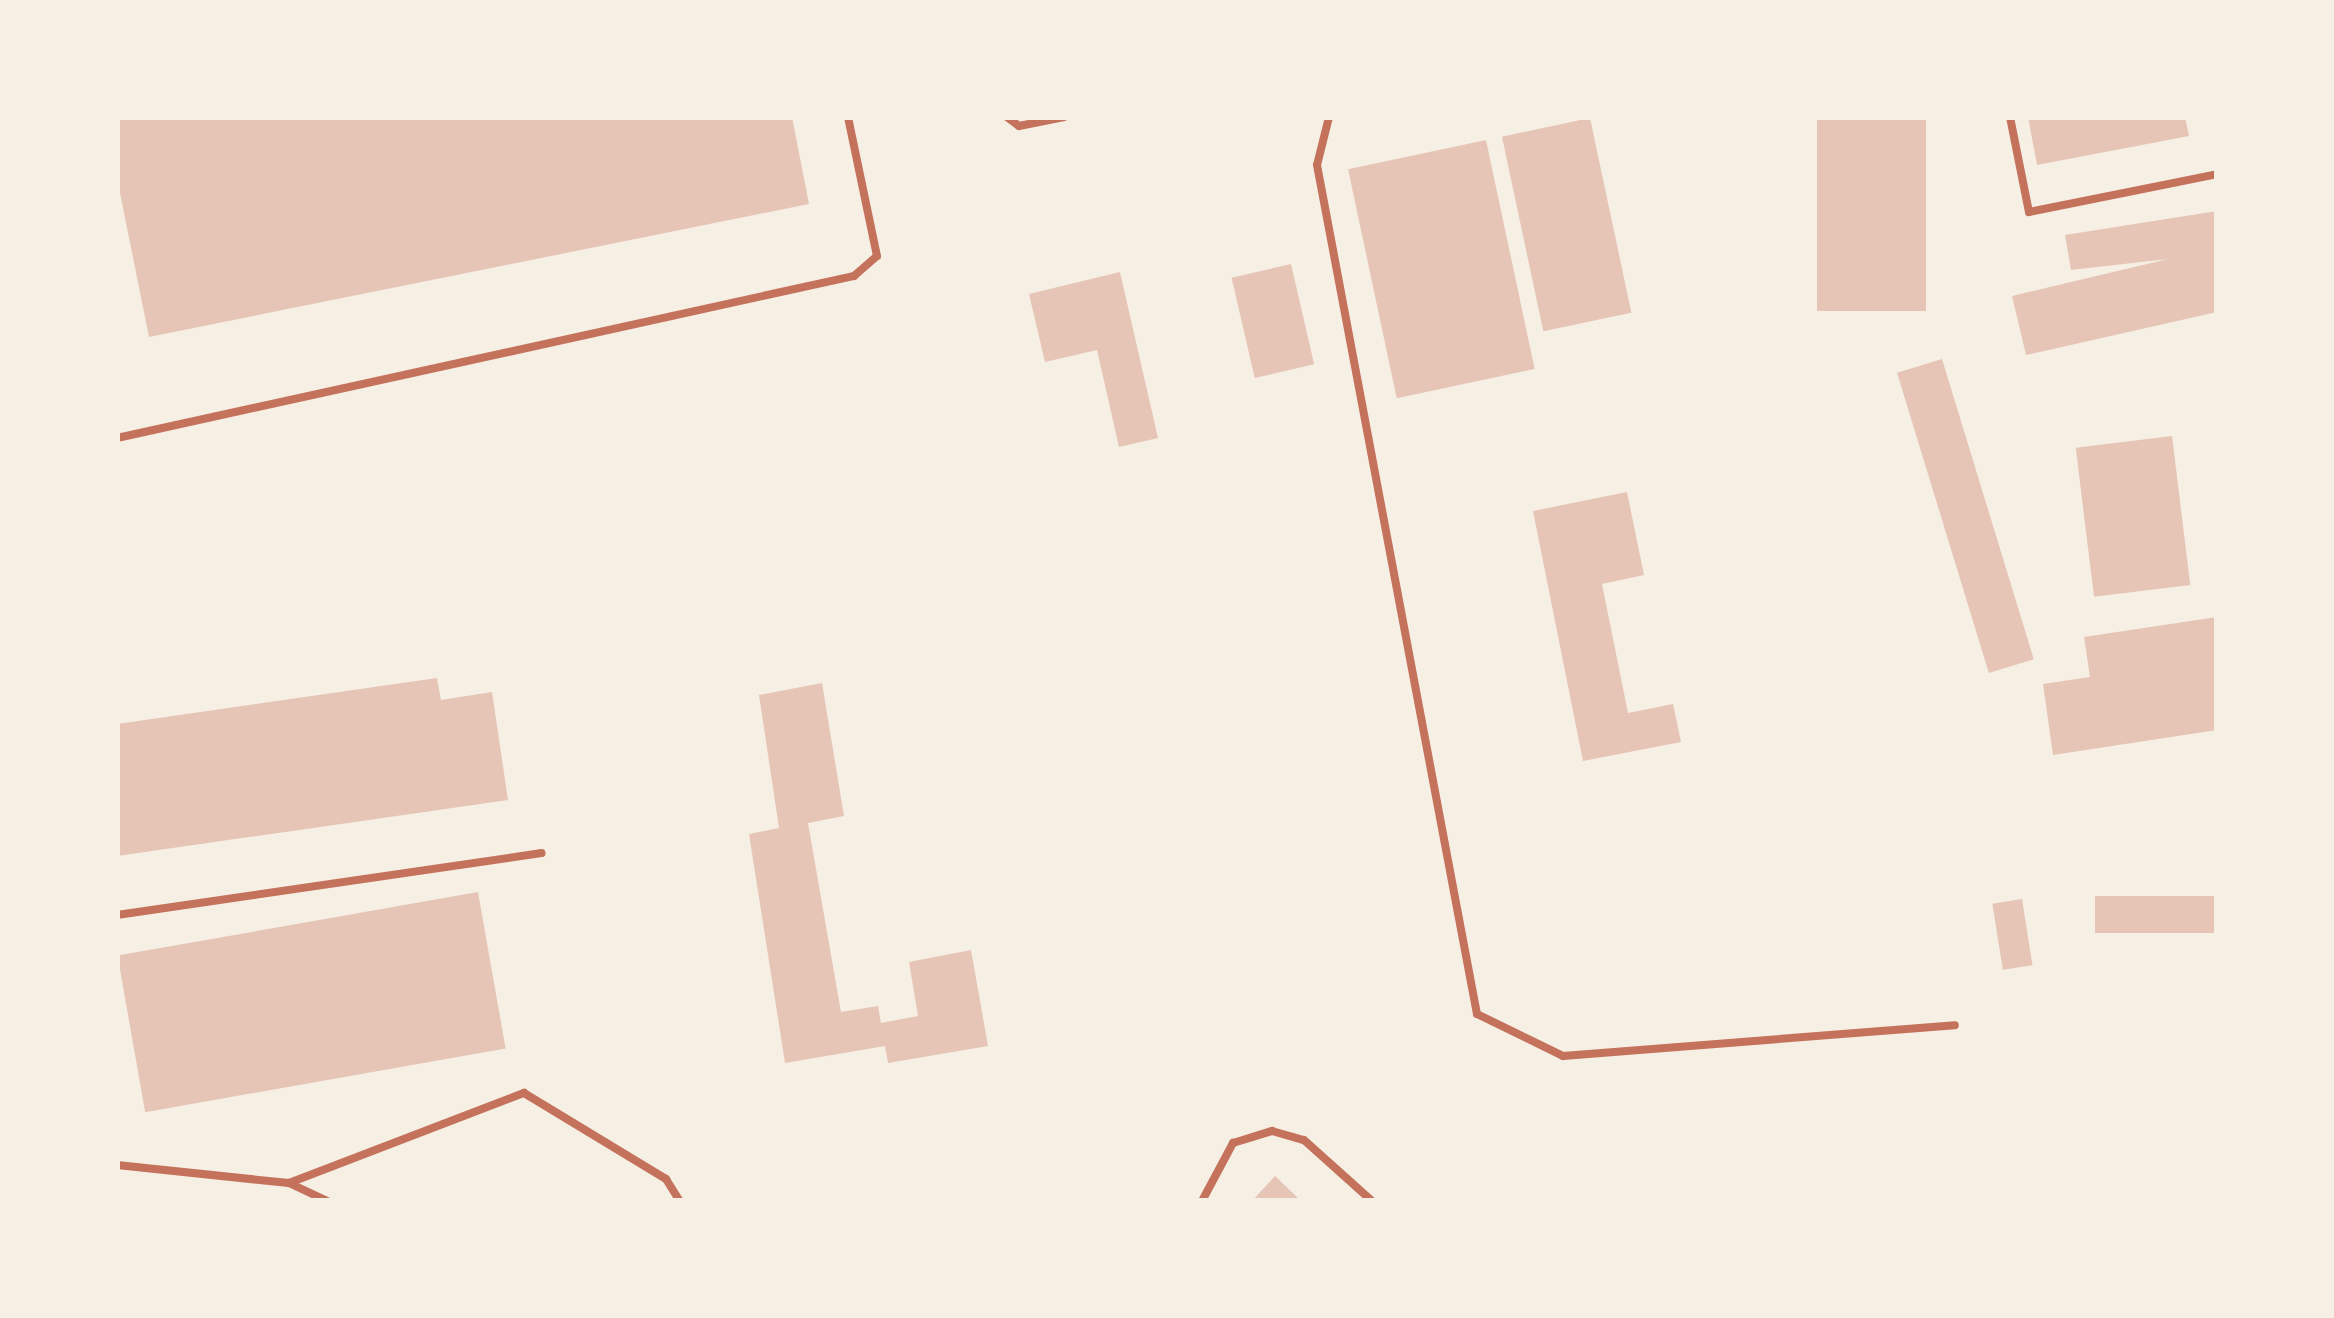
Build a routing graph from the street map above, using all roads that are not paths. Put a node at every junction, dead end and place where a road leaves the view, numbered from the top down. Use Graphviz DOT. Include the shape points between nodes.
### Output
graph roads {
  1 [pos="848,117"];
  2 [pos="1007,117"];
  3 [pos="1064,117"];
  4 [pos="1329,117"];
  5 [pos="2010,117"];
  6 [pos="2217,174"];
  7 [pos="117,438"];
  8 [pos="541,853"];
  9 [pos="117,915"];
  10 [pos="1955,1024"];
  11 [pos="117,1165"];
  12 [pos="289,1183"];
  13 [pos="327,1201"];
  14 [pos="680,1201"];
  15 [pos="1202,1201"];
  16 [pos="1372,1201"];
  1 -- 7 [label="lane" via="877,256 854,276"];
  2 -- 3 [label="lane" via="1019,126"];
  4 -- 10 [label="lane" via="1316,165 1477,1014 1563,1056"];
  5 -- 6 [label="lane" via="2030,212"];
  8 -- 9 [label="lane"];
  11 -- 12 [label="lane"];
  12 -- 13 [label="lane"];
  12 -- 14 [label="lane" via="524,1093 666,1179"];
  15 -- 16 [label="lane" via="1233,1143 1272,1131 1304,1140"];
}
